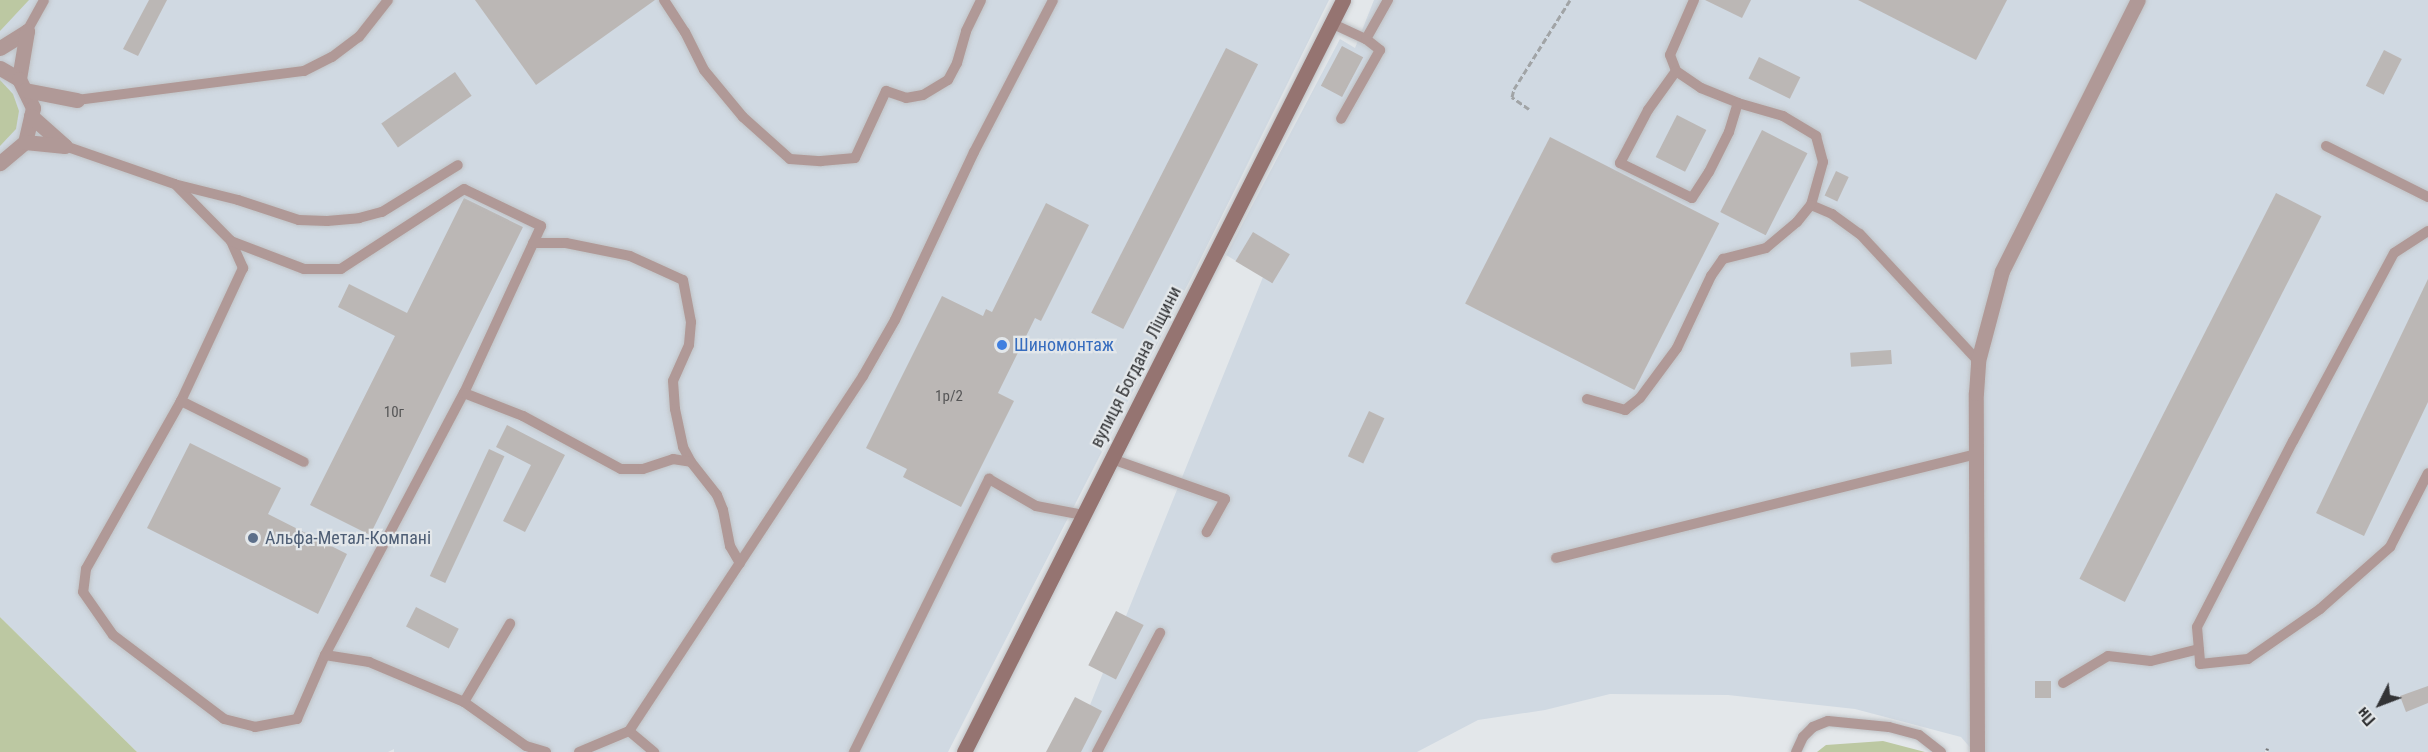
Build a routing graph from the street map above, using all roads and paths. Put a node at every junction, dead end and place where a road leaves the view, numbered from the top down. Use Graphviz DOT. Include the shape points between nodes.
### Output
graph roads {
  1 [pos="44,0"];
  2 [pos="388,0"];
  3 [pos="664,0"];
  4 [pos="981,0"];
  5 [pos="1053,0"];
  6 [pos="1343,0"];
  7 [pos="1388,0"];
  8 [pos="1570,0"];
  9 [pos="1694,0"];
  10 [pos="2138,0"];
  11 [pos="1331,23"];
  12 [pos="27,31"];
  13 [pos="1366,39"];
  14 [pos="0,48"];
  15 [pos="0,68"];
  16 [pos="1676,71"];
  17 [pos="22,85"];
  18 [pos="77,100"];
  19 [pos="1738,103"];
  20 [pos="1529,109"];
  21 [pos="32,112"];
  22 [pos="1341,119"];
  23 [pos="26,142"];
  24 [pos="65,146"];
  25 [pos="2326,146"];
  26 [pos="0,163"];
  27 [pos="458,165"];
  28 [pos="175,184"];
  29 [pos="2428,197"];
  30 [pos="1812,205"];
  31 [pos="2428,231"];
  32 [pos="231,240"];
  33 [pos="533,243"];
  34 [pos="1978,361"];
  35 [pos="464,393"];
  36 [pos="1587,399"];
  37 [pos="181,401"];
  38 [pos="1976,454"];
  39 [pos="1112,459"];
  40 [pos="304,462"];
  41 [pos="691,462"];
  42 [pos="2428,473"];
  43 [pos="1083,515"];
  44 [pos="1208,532"];
  45 [pos="1556,558"];
  46 [pos="740,564"];
  47 [pos="510,624"];
  48 [pos="1160,633"];
  49 [pos="2199,649"];
  50 [pos="326,655"];
  51 [pos="2062,683"];
  52 [pos="464,702"];
  53 [pos="629,731"];
  54 [pos="546,752"];
  55 [pos="579,752"];
  56 [pos="654,752"];
  57 [pos="854,752"];
  58 [pos="964,752"];
  59 [pos="1098,752"];
  60 [pos="1796,752"];
  61 [pos="1941,752"];
  62 [pos="1977,752"];
  1 -- 12 [label="lane"];
  2 -- 18 [label="lane" via="359,37 304,71"];
  3 -- 4 [label="lane" via="704,70 743,117 790,159 821,161 855,158 886,91 915,97 948,80"];
  5 -- 46 [label="lane" via="974,152 895,320 863,376"];
  6 -- 11 [label="main road, вулиця Богдана Ліщини"];
  7 -- 13 [label="lane"];
  8 -- 20 [label="path" via="1514,89 1512,97"];
  9 -- 16 [label="lane" via="1670,55"];
  10 -- 34 [label="street" via="2002,271"];
  11 -- 13 [label="lane"];
  11 -- 39 [label="main road, вулиця Богдана Ліщини"];
  12 -- 14 [label="street"];
  12 -- 17 [label="street"];
  13 -- 22 [label="lane" via="1380,50"];
  15 -- 17 [label="street"];
  16 -- 19 [label="lane" via="1701,88"];
  16 -- 19 [label="lane" via="1648,110 1620,163 1692,198 1729,132"];
  17 -- 18 [label="street"];
  17 -- 21 [label="street"];
  18 -- 21 [label="street"];
  19 -- 30 [label="lane" via="1783,116 1815,136 1823,162"];
  21 -- 23 [label="street"];
  21 -- 24 [label="street"];
  23 -- 24 [label="street"];
  23 -- 26 [label="street"];
  24 -- 28 [label="lane"];
  25 -- 29 [label="lane"];
  27 -- 28 [label="lane" via="382,212 327,221 299,220"];
  28 -- 32 [label="lane"];
  30 -- 34 [label="lane" via="1860,234"];
  30 -- 36 [label="lane" via="1766,248 1723,258 1677,348 1640,398 1625,410"];
  31 -- 49 [label="lane" via="2394,253 2197,627"];
  32 -- 33 [label="lane" via="303,269 341,269 464,189 541,226"];
  32 -- 37 [label="lane" via="243,268"];
  33 -- 35 [label="lane"];
  33 -- 41 [label="lane" via="566,243 630,256 683,280 691,322 689,345 673,381 683,447"];
  34 -- 38 [label="street"];
  35 -- 41 [label="lane" via="523,416 621,469 643,469 673,459"];
  35 -- 50 [label="lane"];
  37 -- 40 [label="lane"];
  37 -- 50 [label="lane" via="86,569 82,592 113,635 224,719 255,727 297,719"];
  38 -- 45 [label="lane"];
  38 -- 62 [label="street"];
  39 -- 43 [label="main road, вулиця Богдана Ліщини"];
  39 -- 44 [label="lane" via="1225,499"];
  41 -- 46 [label="lane" via="717,495 730,546"];
  42 -- 49 [label="lane" via="2390,547 2320,609 2248,659 2200,664"];
  43 -- 57 [label="lane" via="1036,506 989,479"];
  43 -- 58 [label="main road, вулиця Богдана Ліщини"];
  46 -- 53 [label="lane"];
  47 -- 52 [label="lane"];
  48 -- 59 [label="lane"];
  49 -- 51 [label="lane" via="2151,661 2108,656"];
  50 -- 52 [label="lane" via="369,662"];
  52 -- 54 [label="lane" via="526,746"];
  53 -- 55 [label="lane"];
  53 -- 56 [label="lane"];
  60 -- 61 [label="lane" via="1813,727 1828,721 1899,729 1919,735"];
}
